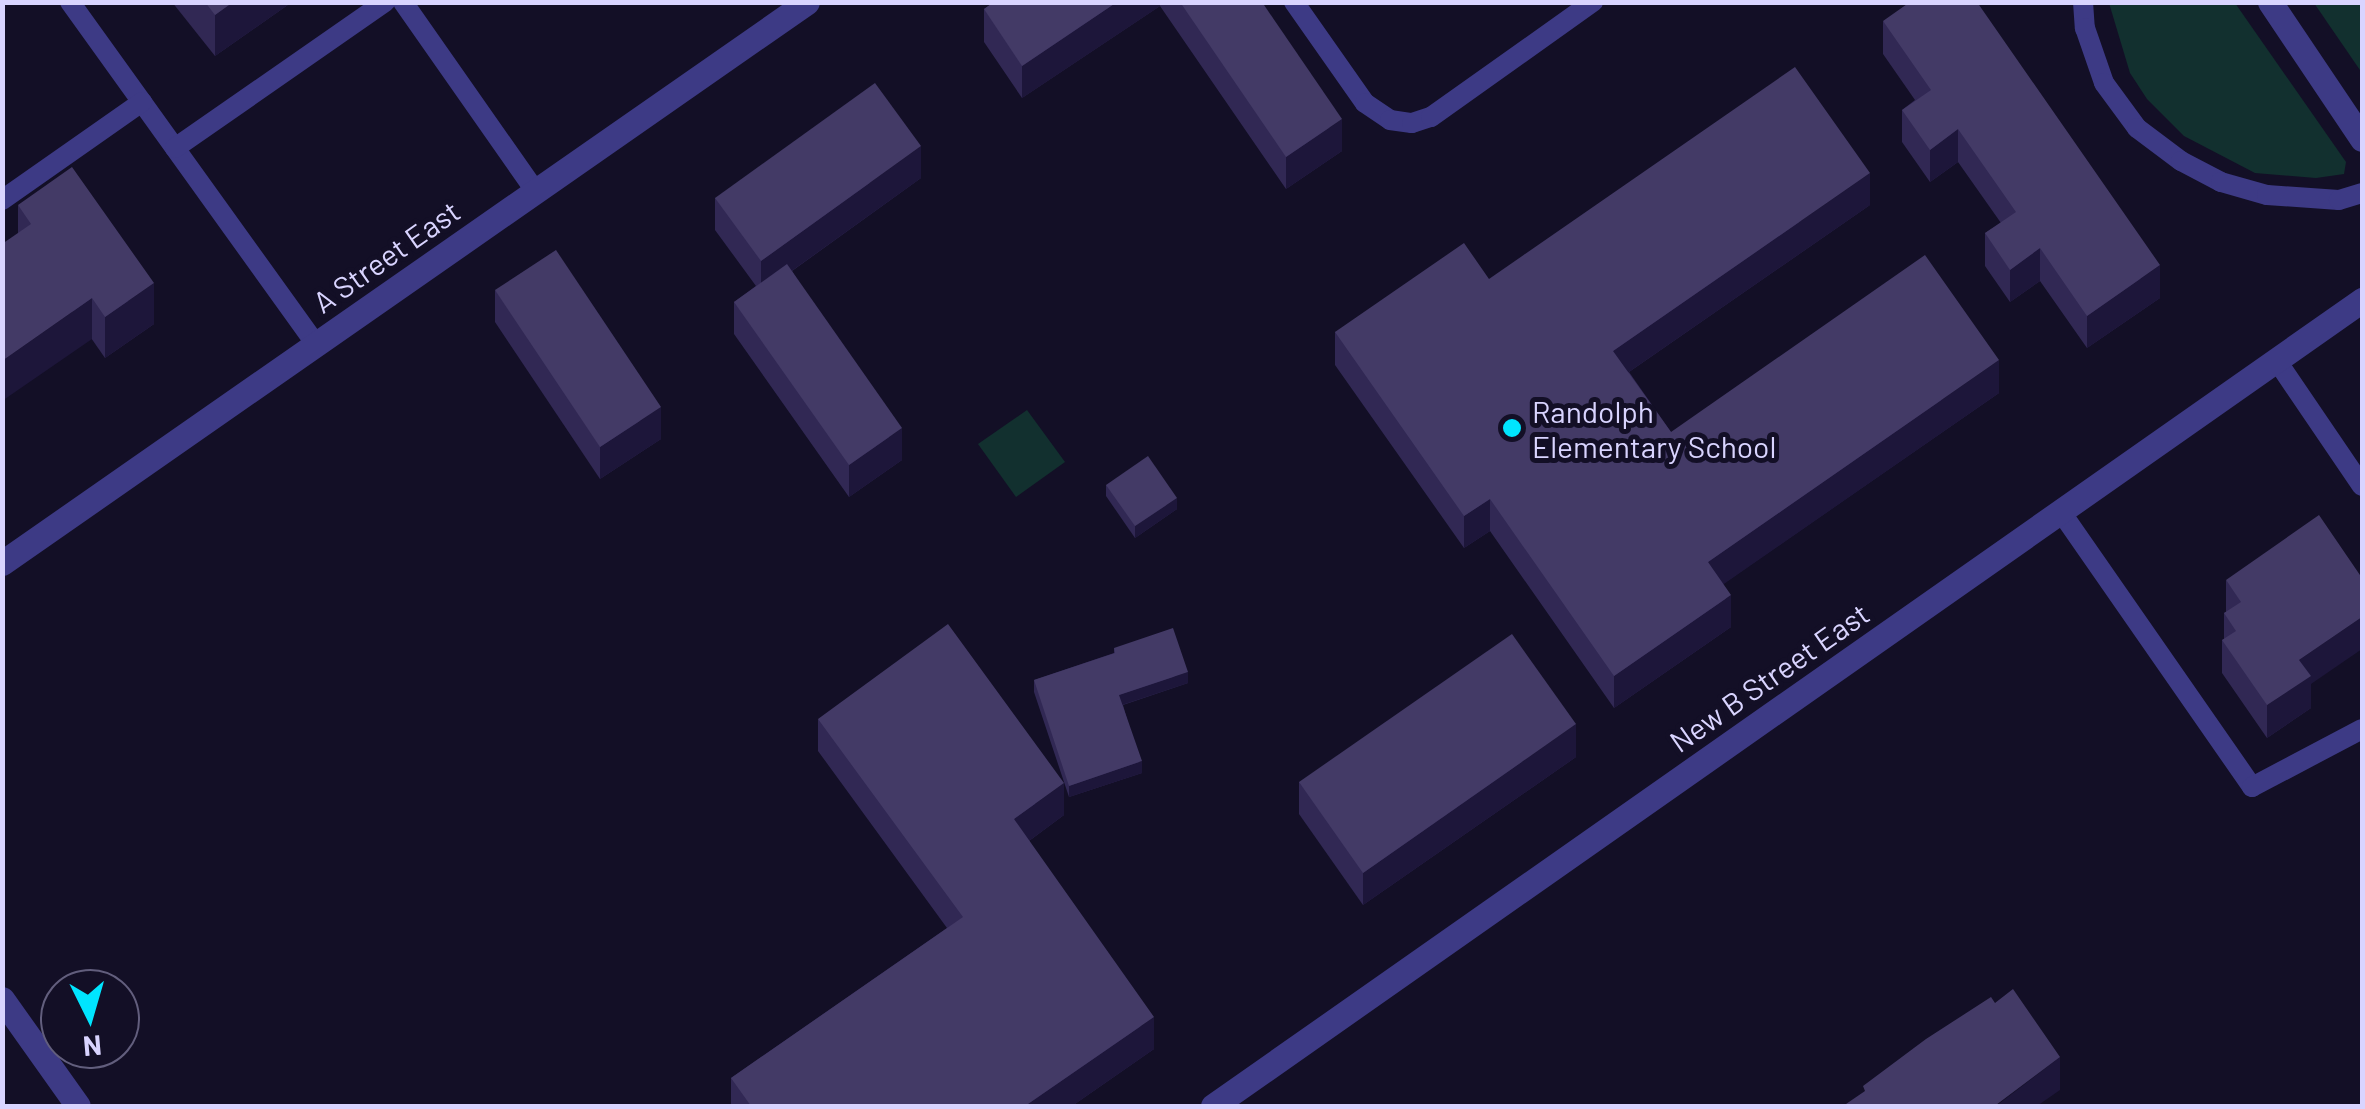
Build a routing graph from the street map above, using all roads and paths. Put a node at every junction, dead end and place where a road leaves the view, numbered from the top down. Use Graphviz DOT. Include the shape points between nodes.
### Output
graph roads {
  1 [pos="70,2"];
  2 [pos="385,2"];
  3 [pos="402,2"];
  4 [pos="807,2"];
  5 [pos="1294,2"];
  6 [pos="1593,2"];
  7 [pos="2083,2"];
  8 [pos="2270,2"];
  9 [pos="142,102"];
  10 [pos="2362,139"];
  11 [pos="175,148"];
  12 [pos="536,192"];
  13 [pos="2362,193"];
  14 [pos="2,200"];
  15 [pos="2362,300"];
  16 [pos="316,344"];
  17 [pos="2277,361"];
  18 [pos="2362,486"];
  19 [pos="2061,512"];
  20 [pos="2,563"];
  21 [pos="2362,729"];
  22 [pos="2,999"];
  23 [pos="78,1106"];
  24 [pos="1213,1106"];
  1 -- 9 [label="lane"];
  2 -- 11 [label="lane"];
  3 -- 12 [label="lane"];
  4 -- 12 [label="street, A Street East"];
  5 -- 6 [label="lane" via="1366,103 1390,120 1412,123 1431,117"];
  7 -- 13 [label="lane" via="2104,83 2137,128 2182,161 2221,182 2267,195 2338,200"];
  8 -- 10 [label="street"];
  9 -- 11 [label="lane"];
  9 -- 14 [label="lane"];
  11 -- 16 [label="lane"];
  12 -- 16 [label="street, A Street East"];
  15 -- 17 [label="street, New B Street East"];
  16 -- 20 [label="street, A Street East"];
  17 -- 18 [label="lane"];
  17 -- 19 [label="street, New B Street East"];
  19 -- 21 [label="lane" via="2252,787"];
  19 -- 24 [label="street, New B Street East"];
  22 -- 23 [label="street"];
}
